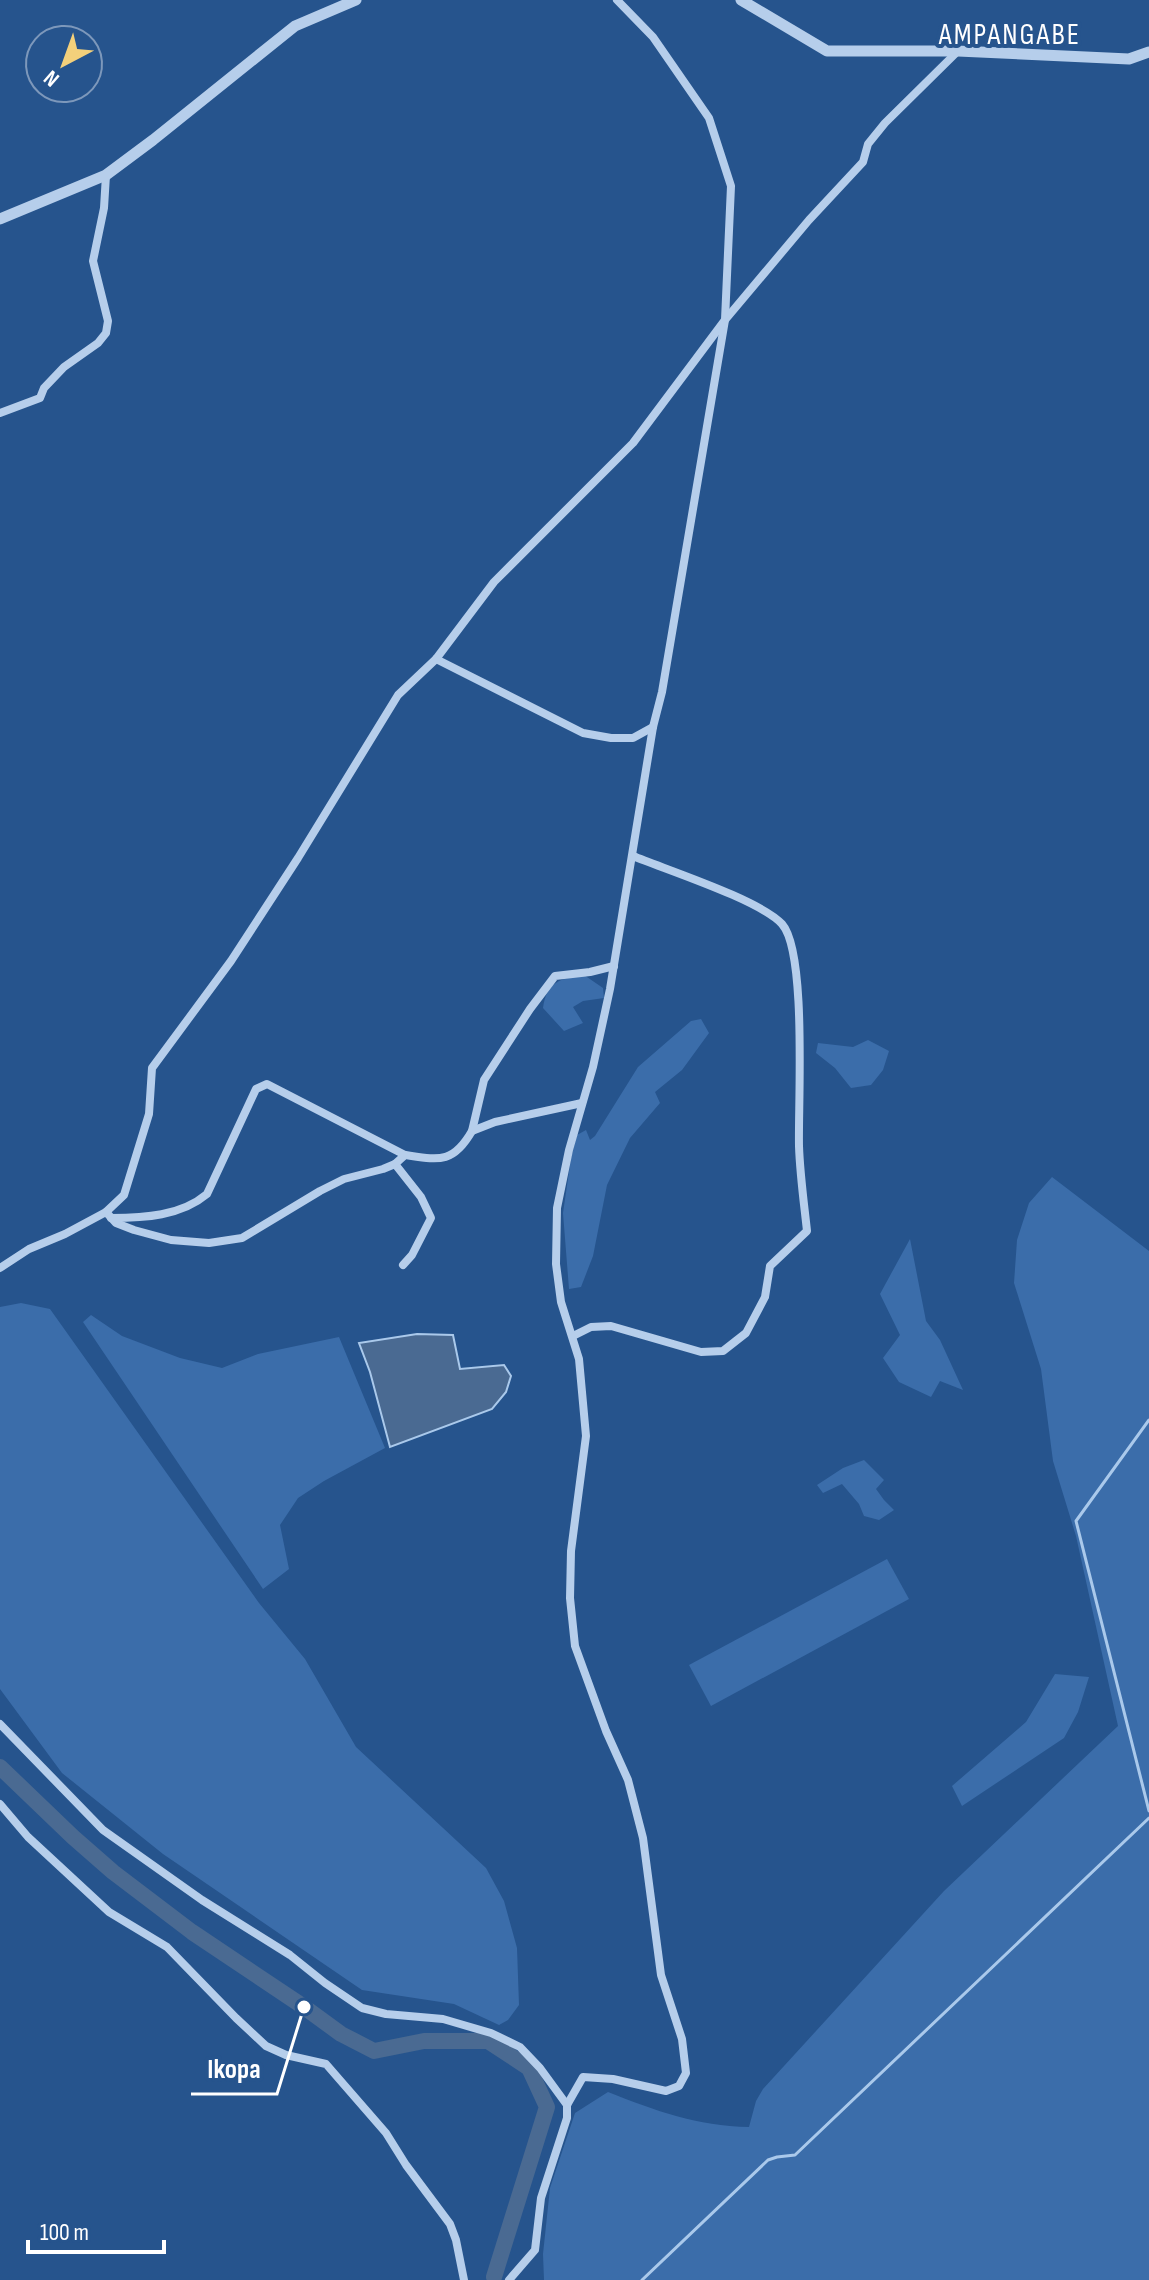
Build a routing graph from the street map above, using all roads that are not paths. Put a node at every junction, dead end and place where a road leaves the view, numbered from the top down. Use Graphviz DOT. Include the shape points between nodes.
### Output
graph roads {
  1 [pos="356,0"];
  2 [pos="617,0"];
  3 [pos="741,0"];
  4 [pos="958,51"];
  5 [pos="1149,52"];
  6 [pos="106,175"];
  7 [pos="0,219"];
  8 [pos="725,320"];
  9 [pos="0,413"];
  10 [pos="436,659"];
  11 [pos="653,727"];
  12 [pos="633,856"];
  13 [pos="614,966"];
  14 [pos="582,1103"];
  15 [pos="472,1131"];
  16 [pos="405,1155"];
  17 [pos="395,1164"];
  18 [pos="109,1215"];
  19 [pos="403,1265"];
  20 [pos="0,1268"];
  21 [pos="573,1336"];
  22 [pos="0,1724"];
  23 [pos="0,1804"];
  24 [pos="567,2105"];
  25 [pos="464,2280"];
  26 [pos="509,2280"];
  1 -- 6 [label="street" via="295,26"];
  2 -- 8 [label="street" via="653,37 709,118 731,186"];
  3 -- 4 [label="street" via="827,51"];
  4 -- 5 [label="street" via="1129,59"];
  4 -- 8 [label="street" via="885,123 868,144 863,162"];
  6 -- 7 [label="street"];
  6 -- 9 [label="street" via="93,261 108,321 106,333 64,367 40,398"];
  8 -- 10 [label="street" via="633,443 494,582"];
  8 -- 11 [label="street"];
  10 -- 11 [label="street" via="583,733 633,738"];
  10 -- 18 [label="street" via="398,695 231,961 152,1068 149,1114 124,1195"];
  11 -- 12 [label="street"];
  12 -- 13 [label="street"];
  12 -- 21 [label="street" via="737,898 783,925 793,948 798,1003 799,1151 807,1231 770,1266 765,1297 746,1333 723,1351 701,1352 611,1326 591,1327"];
  13 -- 14 [label="street"];
  13 -- 15 [label="street" via="555,976 484,1080"];
  14 -- 15 [label="street"];
  14 -- 21 [label="street" via="557,1208 556,1264"];
  15 -- 16 [label="street" via="452,1156"];
  16 -- 17 [label="street"];
  16 -- 18 [label="street" via="267,1084 256,1089 207,1194 195,1204 147,1218"];
  17 -- 18 [label="street" via="344,1179 242,1238 209,1243 171,1240 116,1223"];
  17 -- 19 [label="street" via="431,1218"];
  18 -- 20 [label="street" via="29,1249"];
  21 -- 24 [label="street" via="586,1436 571,1551 575,1646 632,1794 661,1975 682,2039 686,2073 679,2086 666,2091 583,2077"];
  22 -- 24 [label="street" via="103,1830 362,2008 443,2019 491,2033 520,2047"];
  23 -- 25 [label="street" via="109,1912 167,1947 266,2046 326,2064 386,2133 450,2224"];
  24 -- 26 [label="street" via="541,2198 535,2250"];
}
